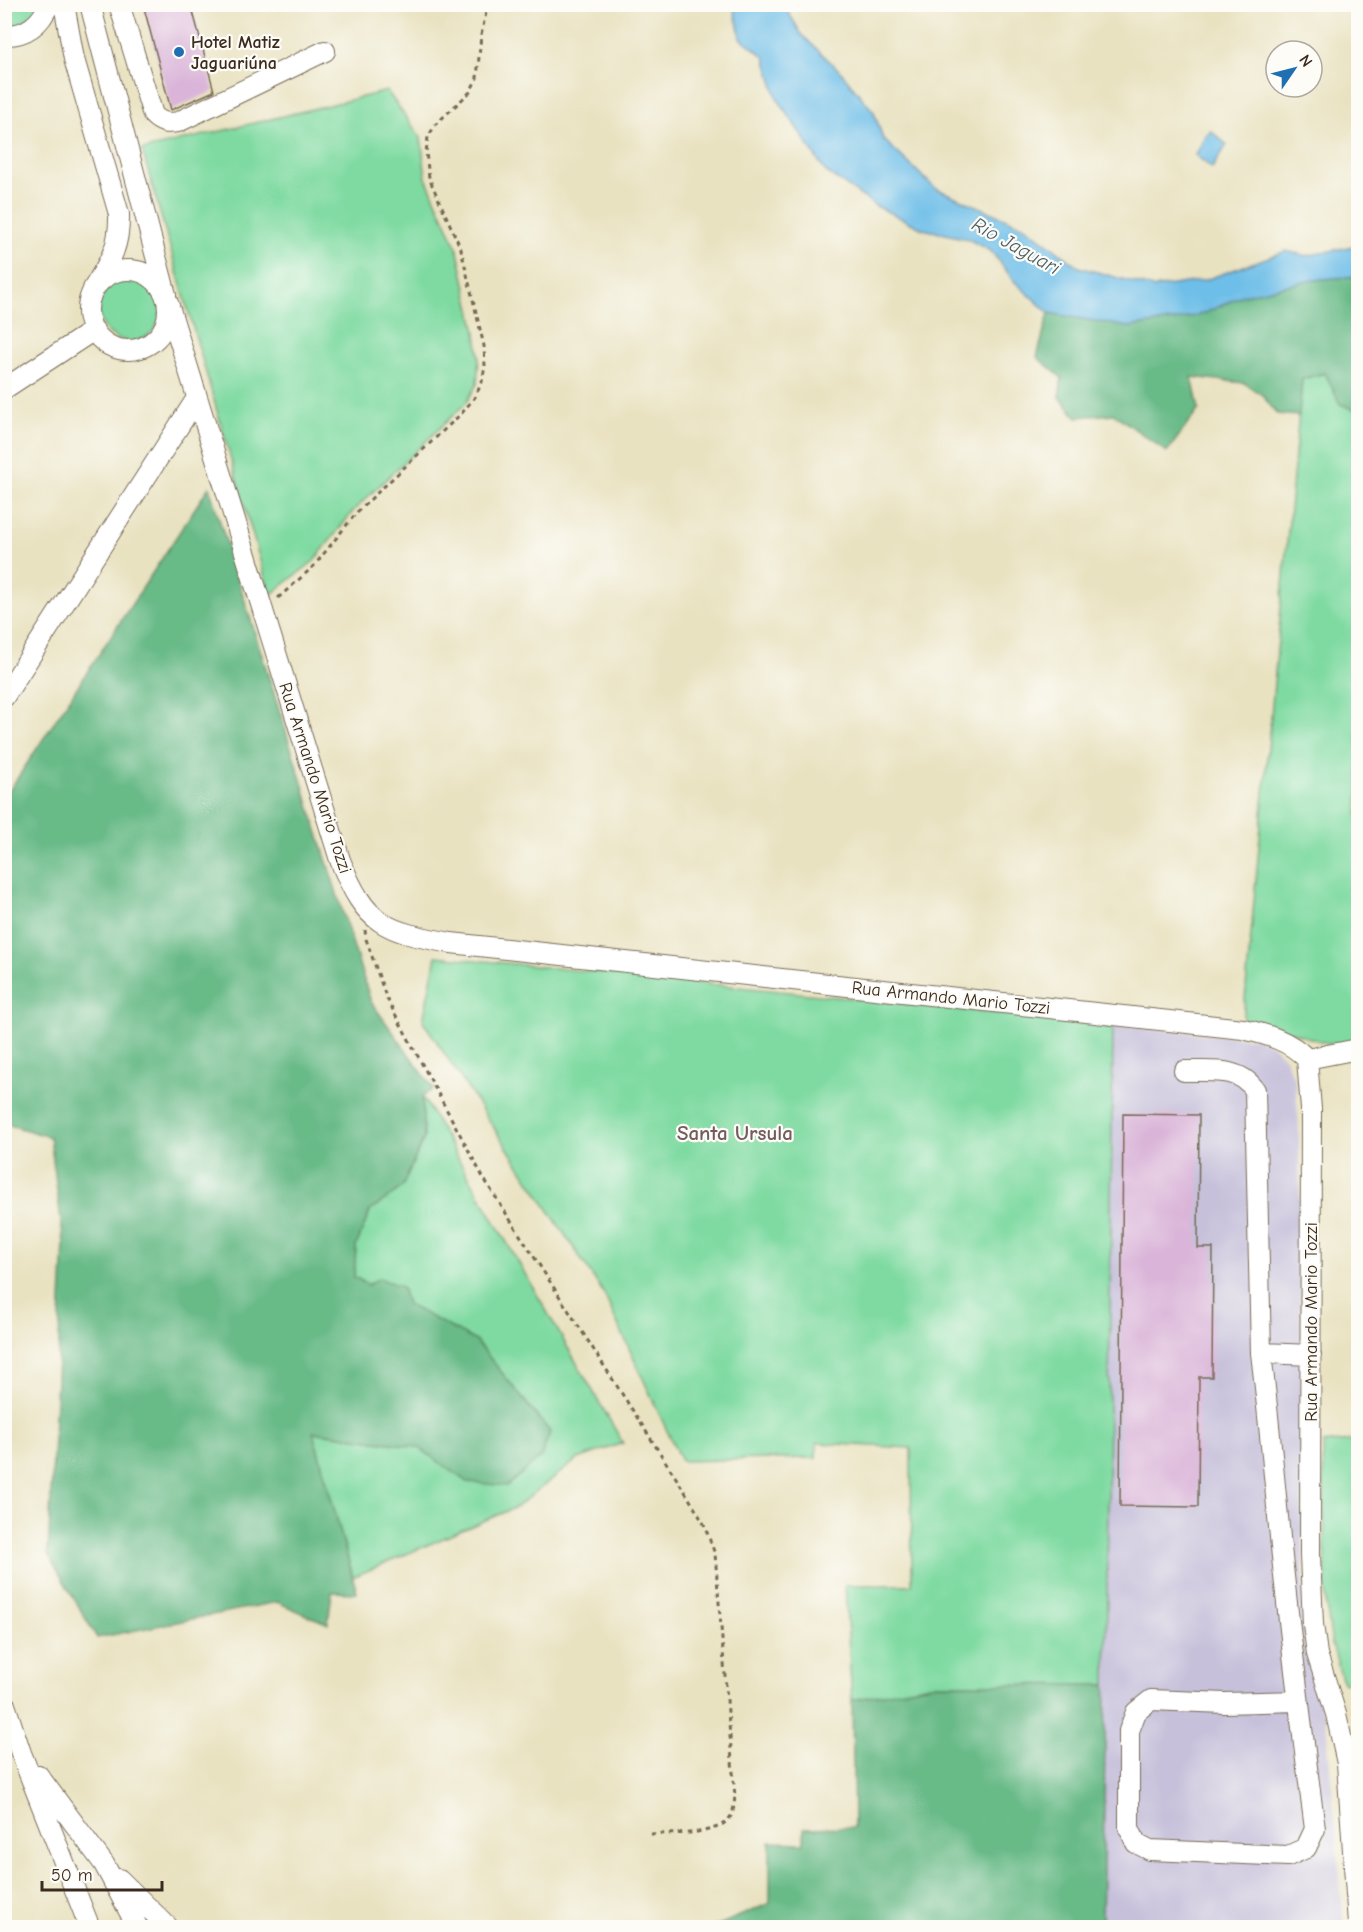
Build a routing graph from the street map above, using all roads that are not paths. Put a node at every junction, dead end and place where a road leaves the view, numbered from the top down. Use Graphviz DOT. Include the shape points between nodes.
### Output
graph roads {
  1 [pos="49,4"];
  2 [pos="64,4"];
  3 [pos="90,4"];
  4 [pos="119,4"];
  5 [pos="4,35"];
  6 [pos="325,51"];
  7 [pos="93,290"];
  8 [pos="167,299"];
  9 [pos="94,330"];
  10 [pos="4,389"];
  11 [pos="197,398"];
  12 [pos="4,697"];
  13 [pos="1359,1049"];
  14 [pos="1307,1059"];
  15 [pos="1184,1071"];
  16 [pos="1261,1353"];
  17 [pos="1311,1355"];
  18 [pos="1298,1701"];
  19 [pos="4,1702"];
  20 [pos="4,1736"];
  21 [pos="21,1753"];
  22 [pos="104,1864"];
  23 [pos="1359,1924"];
  24 [pos="90,1928"];
  25 [pos="138,1928"];
  26 [pos="169,1928"];
  1 -- 5 [label="street" via="29,30"];
  2 -- 7 [label="street" via="74,59 119,214 120,234 112,258"];
  3 -- 8 [label="street, Rua Armando Mario Tozzi"];
  4 -- 6 [label="street" via="153,115 168,124"];
  7 -- 8 [label="street" via="108,274 130,269 152,277"];
  7 -- 9 [label="street" via="88,310"];
  8 -- 9 [label="street" via="168,318 162,332 149,345 132,350 114,348"];
  8 -- 11 [label="street, Rua Armando Mario Tozzi"];
  9 -- 10 [label="street"];
  11 -- 12 [label="street"];
  11 -- 14 [label="street, Rua Armando Mario Tozzi" via="340,860 363,908 380,922 402,932 451,944 1244,1029 1281,1040"];
  13 -- 14 [label="street"];
  14 -- 17 [label="street, Rua Armando Mario Tozzi" via="1311,1109"];
  15 -- 16 [label="street" via="1231,1073 1241,1076 1255,1090"];
  16 -- 17 [label="street"];
  16 -- 18 [label="street"];
  17 -- 23 [label="street, Rua Armando Mario Tozzi" via="1313,1624 1317,1654 1347,1763"];
  18 -- 18 [label="street" via="1315,1829 1306,1848 1288,1856 1150,1850 1136,1843 1129,1828 1129,1731 1136,1712 1151,1700"];
  19 -- 21 [label="street"];
  20 -- 21 [label="street"];
  21 -- 22 [label="street"];
  21 -- 24 [label="street"];
  22 -- 25 [label="street"];
  22 -- 26 [label="street"];
}
